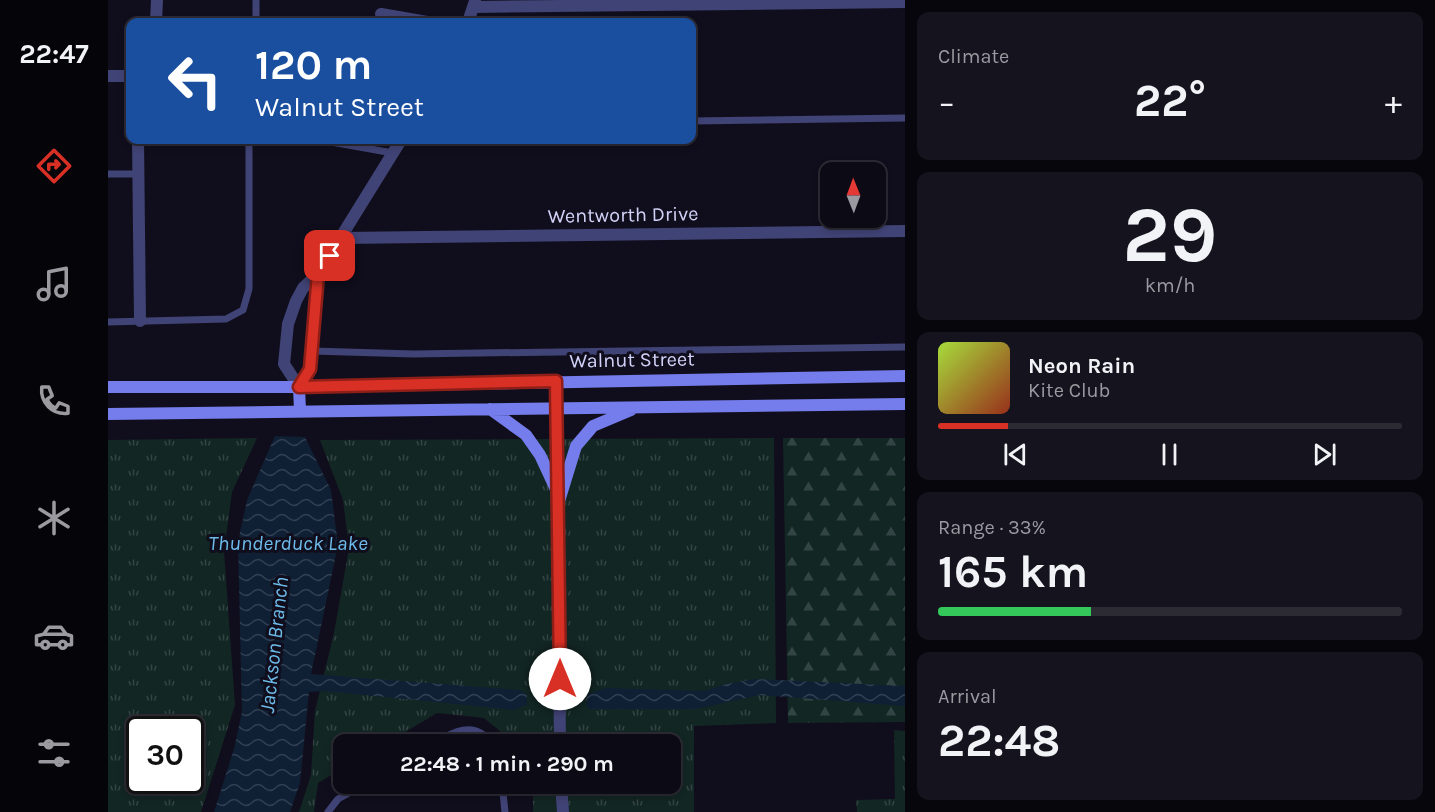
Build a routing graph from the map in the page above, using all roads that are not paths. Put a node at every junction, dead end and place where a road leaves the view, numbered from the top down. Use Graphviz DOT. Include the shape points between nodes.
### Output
graph roads {
  1 [pos="157,0"];
  2 [pos="256,0"];
  3 [pos="905,2"];
  4 [pos="474,4"];
  5 [pos="381,14"];
  6 [pos="156,18"];
  7 [pos="256,18"];
  8 [pos="404,18"];
  9 [pos="108,76"];
  10 [pos="126,76"];
  11 [pos="905,118"];
  12 [pos="696,121"];
  13 [pos="138,144"];
  14 [pos="249,144"];
  15 [pos="342,144"];
  16 [pos="398,144"];
  17 [pos="393,153"];
  18 [pos="108,174"];
  19 [pos="138,174"];
  20 [pos="905,231"];
  21 [pos="342,238"];
  22 [pos="318,274"];
  23 [pos="141,321"];
  24 [pos="108,322"];
  25 [pos="905,347"];
  26 [pos="312,351"];
  27 [pos="905,376"];
  28 [pos="556,381"];
  29 [pos="108,387"];
  30 [pos="299,387"];
  31 [pos="905,404"];
  32 [pos="639,408"];
  33 [pos="557,409"];
  34 [pos="490,410"];
  35 [pos="300,411"];
  36 [pos="108,414"];
  37 [pos="560,498"];
  38 [pos="453,734"];
  39 [pos="483,734"];
  40 [pos="560,734"];
  41 [pos="347,794"];
  42 [pos="503,794"];
  43 [pos="562,794"];
  44 [pos="328,812"];
  45 [pos="505,812"];
  46 [pos="563,812"];
  1 -- 6 [label="street"];
  2 -- 7 [label="lane"];
  3 -- 4 [label="street"];
  5 -- 8 [label="street"];
  9 -- 10 [label="street"];
  11 -- 12 [label="lane"];
  13 -- 19 [label="street"];
  14 -- 23 [label="lane" via="249,289 243,310 226,319"];
  15 -- 17 [label="lane"];
  16 -- 17 [label="street"];
  17 -- 21 [label="street"];
  18 -- 19 [label="lane"];
  19 -- 23 [label="street"];
  20 -- 21 [label="street, Wentworth Drive"];
  21 -- 22 [label="street"];
  22 -- 26 [label="street"];
  22 -- 30 [label="street" via="303,288 288,324 284,364"];
  23 -- 24 [label="lane"];
  25 -- 26 [label="lane" via="413,354"];
  26 -- 30 [label="street" via="310,369"];
  27 -- 28 [label="main road, Walnut Street"];
  28 -- 30 [label="main road, Walnut Street"];
  28 -- 33 [label="street"];
  29 -- 30 [label="main road, Walnut Street"];
  30 -- 35 [label="main road"];
  31 -- 32 [label="main road"];
  32 -- 33 [label="main road"];
  32 -- 37 [label="main road" via="593,426 576,446"];
  33 -- 34 [label="main road"];
  33 -- 37 [label="street"];
  34 -- 35 [label="main road"];
  34 -- 37 [label="main road" via="526,435"];
  35 -- 36 [label="main road"];
  37 -- 40 [label="street"];
  38 -- 39 [label="lane" via="464,729"];
  41 -- 44 [label="lane"];
  42 -- 45 [label="lane"];
  43 -- 46 [label="street"];
}
